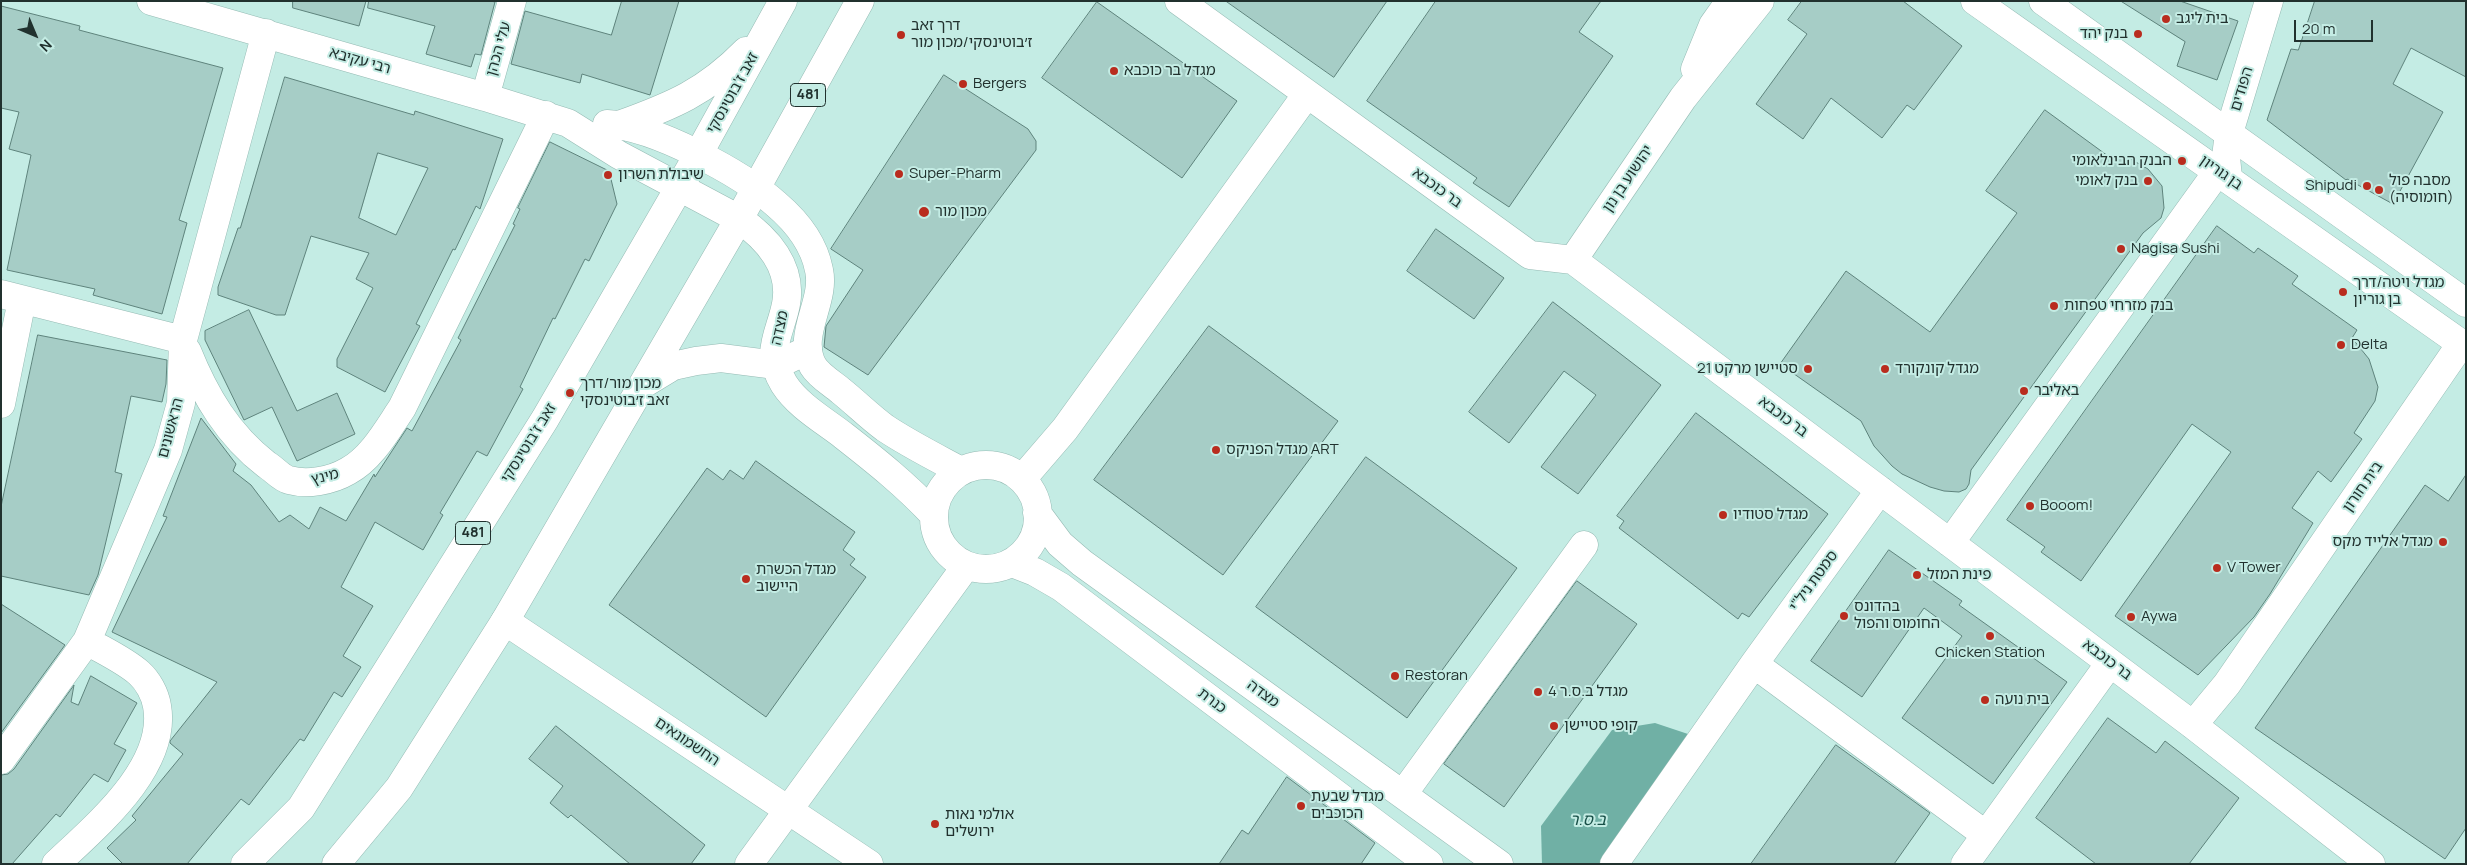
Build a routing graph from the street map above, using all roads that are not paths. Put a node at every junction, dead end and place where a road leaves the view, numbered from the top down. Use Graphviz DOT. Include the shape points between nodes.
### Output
graph roads {
  1 [pos="151,1"];
  2 [pos="512,1"];
  3 [pos="783,1"];
  4 [pos="860,1"];
  5 [pos="1179,1"];
  6 [pos="1730,1"];
  7 [pos="1760,1"];
  8 [pos="1975,1"];
  9 [pos="2043,1"];
  10 [pos="2269,1"];
  11 [pos="202,8"];
  12 [pos="768,28"];
  13 [pos="266,33"];
  14 [pos="1307,94"];
  15 [pos="485,97"];
  16 [pos="1683,98"];
  17 [pos="557,119"];
  18 [pos="619,125"];
  19 [pos="2229,133"];
  20 [pos="698,155"];
  21 [pos="2223,174"];
  22 [pos="680,186"];
  23 [pos="757,188"];
  24 [pos="740,219"];
  25 [pos="1573,260"];
  26 [pos="12,297"];
  27 [pos="2466,303"];
  28 [pos="183,340"];
  29 [pos="2464,346"];
  30 [pos="808,350"];
  31 [pos="776,365"];
  32 [pos="642,385"];
  33 [pos="1,404"];
  34 [pos="961,472"];
  35 [pos="1022,479"];
  36 [pos="1880,490"];
  37 [pos="1037,513"];
  38 [pos="933,514"];
  39 [pos="1950,543"];
  40 [pos="1584,545"];
  41 [pos="1012,563"];
  42 [pos="966,566"];
  43 [pos="505,621"];
  44 [pos="87,641"];
  45 [pos="2110,662"];
  46 [pos="1751,668"];
  47 [pos="2193,725"];
  48 [pos="1,760"];
  49 [pos="1403,794"];
  50 [pos="788,810"];
  51 [pos="1431,814"];
  52 [pos="1986,834"];
  53 [pos="1402,856"];
  54 [pos="56,864"];
  55 [pos="245,864"];
  56 [pos="336,864"];
  57 [pos="749,864"];
  58 [pos="869,864"];
  59 [pos="1429,864"];
  60 [pos="1499,864"];
  61 [pos="1614,864"];
  62 [pos="1965,864"];
  63 [pos="2371,864"];
  1 -- 11 [label="street, רבי עקיבא"];
  2 -- 15 [label="street, עלי הכהן"];
  3 -- 12 [label="street, זאב ז'בוטינסקי / 481"];
  4 -- 23 [label="street, 481"];
  5 -- 14 [label="street, בר כוכבא"];
  6 -- 16 [label="street, יהושוע בן נון" via="1713,25"];
  7 -- 16 [label="street, יהושוע בן נון"];
  8 -- 21 [label="street, בן גוריון"];
  9 -- 19 [label="street"];
  10 -- 19 [label="street, הפודים"];
  11 -- 13 [label="street, רבי עקיבא"];
  12 -- 18 [label="street" via="726,71 696,93 663,110"];
  12 -- 20 [label="street, זאב ז'בוטינסקי / 481"];
  13 -- 15 [label="street, רבי עקיבא"];
  13 -- 28 [label="street, הראשונים"];
  14 -- 25 [label="street, בר כוכבא" via="1530,255"];
  14 -- 35 [label="street" via="1064,429"];
  15 -- 17 [label="street, רבי עקיבא"];
  16 -- 25 [label="street, יהושוע בן נון"];
  17 -- 18 [label="street, רבי עקיבא"];
  17 -- 22 [label="street, רבי עקיבא"];
  17 -- 28 [label="street, מינץ" via="402,408 376,446 349,471 330,479 305,482 287,480 264,462 220,418 200,384"];
  18 -- 20 [label="street, רבי עקיבא" via="660,136"];
  19 -- 21 [label="street, הפודים"];
  19 -- 27 [label="street"];
  20 -- 22 [label="street, זאב ז'בוטינסקי / 481"];
  20 -- 23 [label="street, רבי עקיבא"];
  21 -- 29 [label="street, בן גוריון"];
  21 -- 39 [label="street"];
  22 -- 24 [label="street, מצדה"];
  22 -- 55 [label="street, זאב ז'בוטינסקי / 481" via="545,419 301,808"];
  23 -- 24 [label="street, 481"];
  23 -- 30 [label="street, מצדה" via="798,226 813,249 820,271 819,296"];
  24 -- 31 [label="street, מצדה" via="770,246 780,261 787,283 786,304 776,331"];
  24 -- 32 [label="street, 481"];
  25 -- 36 [label="street, בר כוכבא"];
  26 -- 28 [label="street"];
  26 -- 33 [label="street"];
  28 -- 44 [label="street, הראשונים" via="180,403 168,450"];
  29 -- 47 [label="street, בית חורון" via="2233,676"];
  30 -- 31 [label="street"];
  30 -- 34 [label="street" via="819,373 885,427"];
  31 -- 32 [label="street" via="721,358 696,360 673,366"];
  31 -- 38 [label="street, מצדה" via="784,384 797,399 885,468"];
  32 -- 43 [label="street, 481"];
  34 -- 35 [label="street" via="976,466 993,466"];
  34 -- 38 [label="street" via="942,489"];
  35 -- 37 [label="street" via="1032,492"];
  36 -- 39 [label="street, בר כוכבא"];
  36 -- 46 [label="street, סמטת ניל\"י"];
  37 -- 41 [label="street" via="1034,539"];
  37 -- 49 [label="street, מצדה" via="1060,544 1082,563"];
  38 -- 42 [label="street" via="941,545 951,557"];
  39 -- 45 [label="street, בר כוכבא"];
  40 -- 49 [label="street"];
  41 -- 42 [label="street" via="997,569 981,570"];
  41 -- 53 [label="street, כנרת" via="1060,587"];
  42 -- 50 [label="street"];
  43 -- 50 [label="street, החשמונאים"];
  43 -- 56 [label="street, 481" via="399,788"];
  44 -- 48 [label="street, הראשונים"];
  44 -- 54 [label="street" via="140,674 155,695 160,721 155,745 141,771 106,816"];
  45 -- 47 [label="street, בר כוכבא"];
  45 -- 52 [label="street"];
  46 -- 52 [label="street"];
  46 -- 61 [label="street, סמטת ניל\"י"];
  47 -- 63 [label="street, בר כוכבא"];
  49 -- 51 [label="street, מצדה"];
  50 -- 57 [label="street"];
  50 -- 58 [label="street, החשמונאים"];
  51 -- 53 [label="street"];
  51 -- 60 [label="street, מצדה"];
  52 -- 62 [label="street"];
  53 -- 59 [label="street, כנרת"];
}
